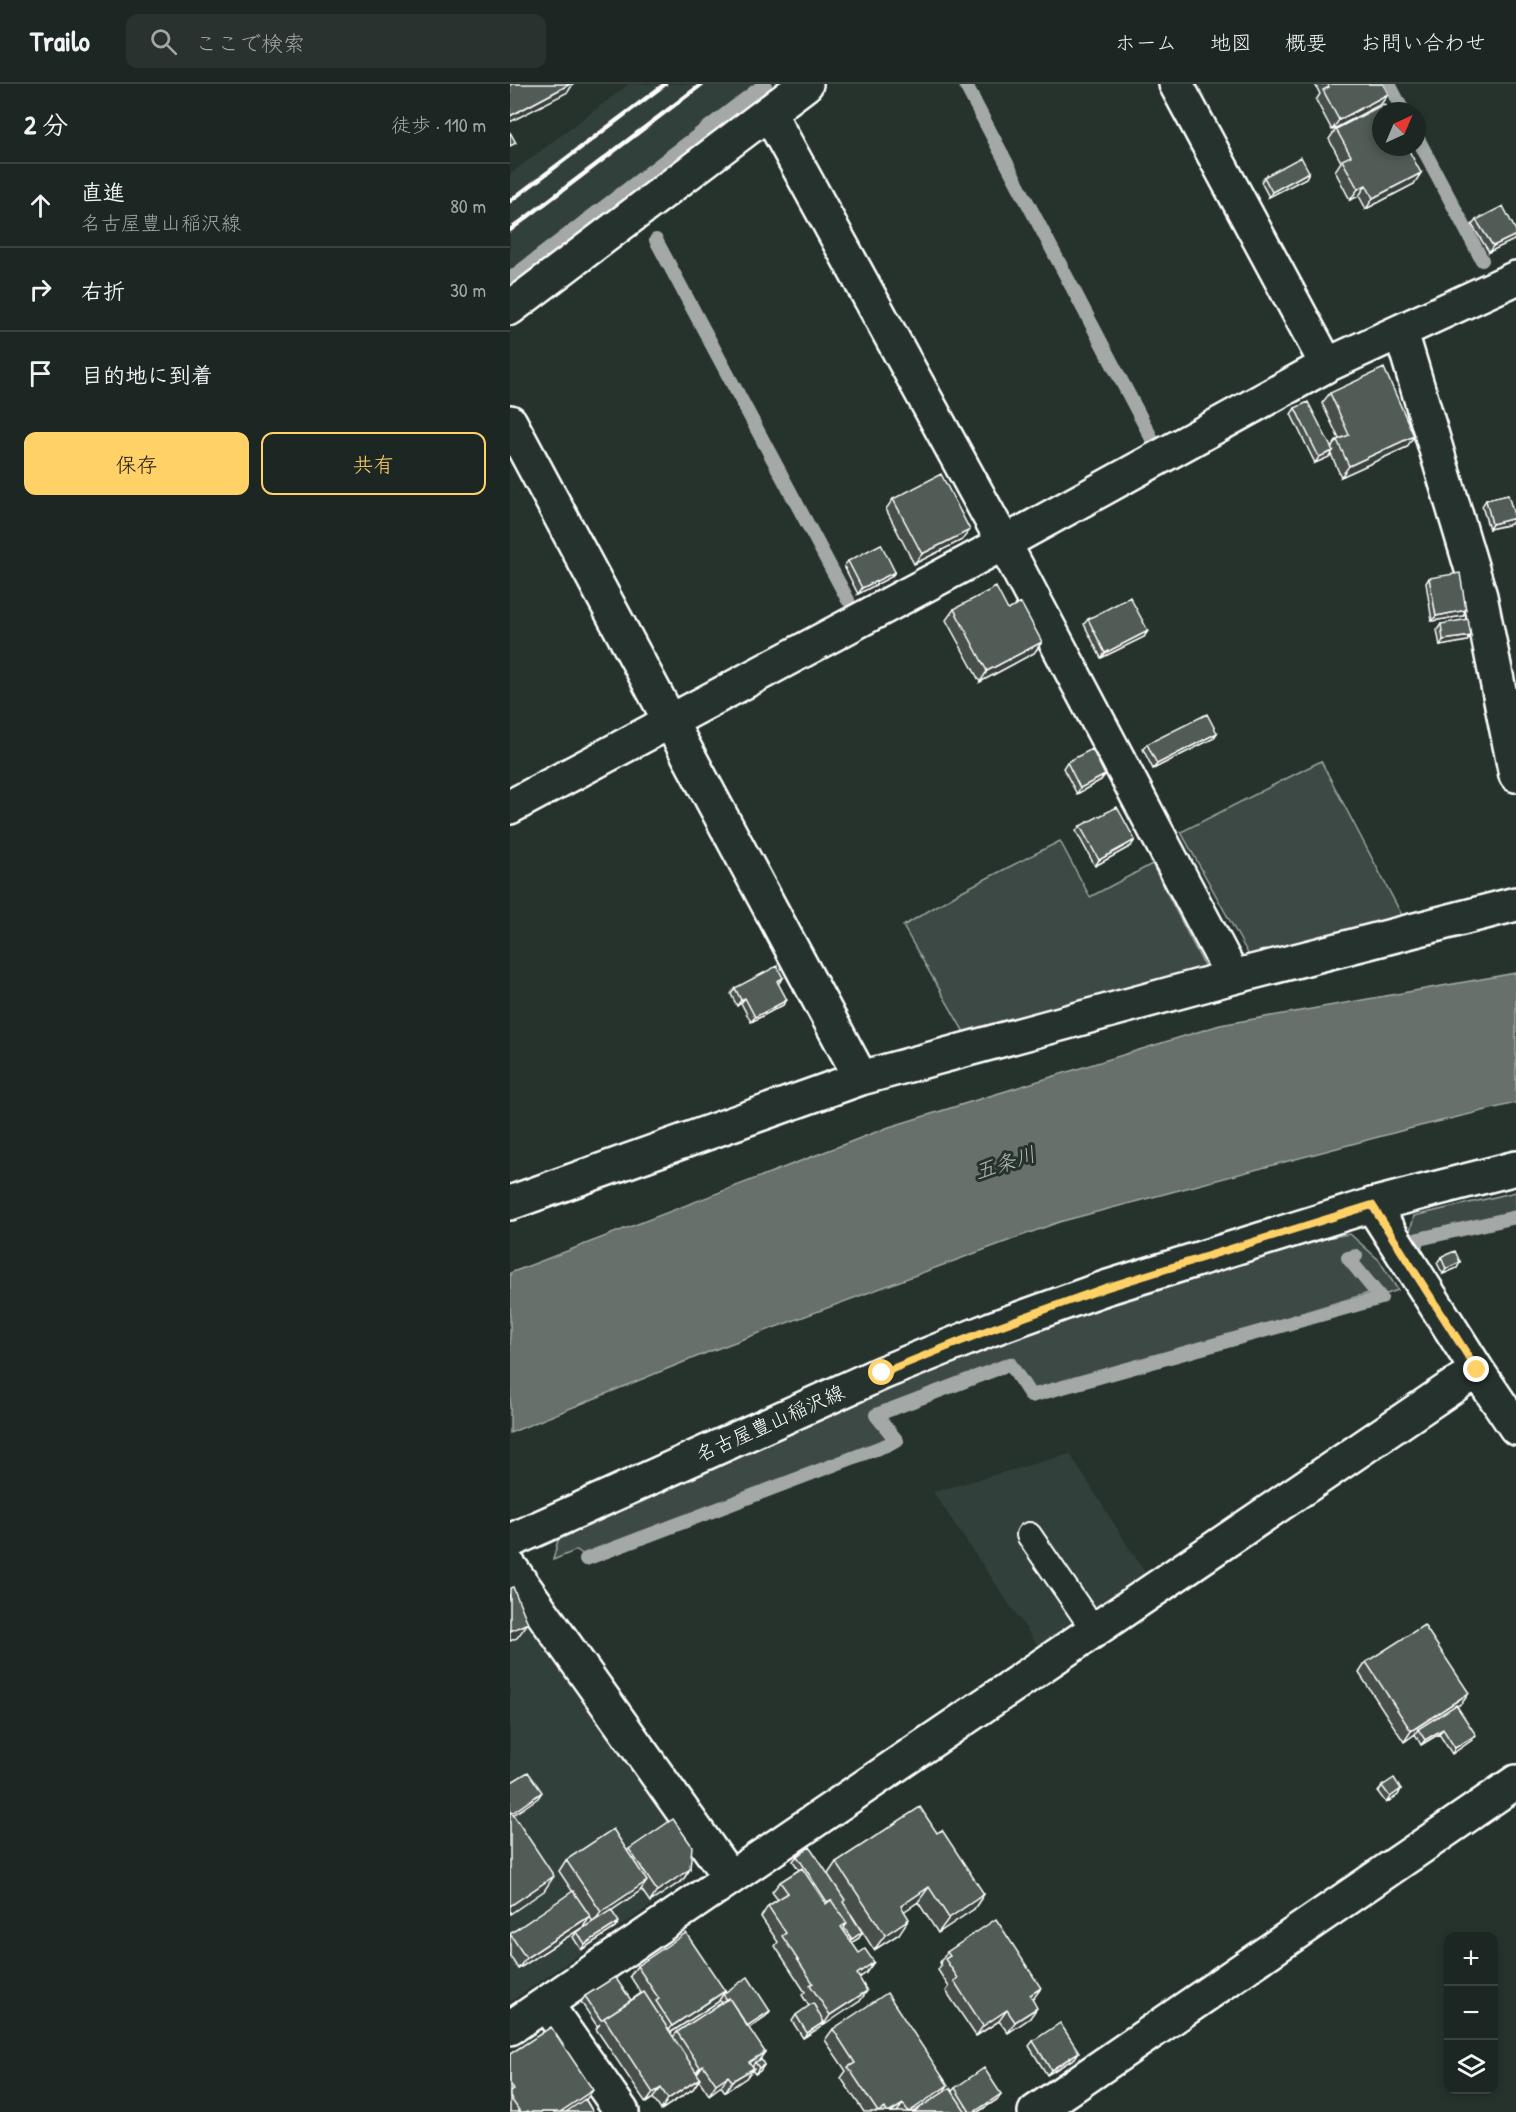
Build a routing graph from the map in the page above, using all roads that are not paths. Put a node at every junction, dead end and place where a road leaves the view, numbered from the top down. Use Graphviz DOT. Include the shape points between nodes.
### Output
graph roads {
  1 [pos="806,84"];
  2 [pos="1176,84"];
  3 [pos="769,112"];
  4 [pos="1516,278"];
  5 [pos="510,308"];
  6 [pos="1401,332"];
  7 [pos="1327,365"];
  8 [pos="510,422"];
  9 [pos="1004,543"];
  10 [pos="670,721"];
  11 [pos="1516,776"];
  12 [pos="510,807"];
  13 [pos="1516,904"];
  14 [pos="1233,977"];
  15 [pos="861,1077"];
  16 [pos="1516,1168"];
  17 [pos="510,1202"];
  18 [pos="1372,1205"];
  19 [pos="1477,1370"];
  20 [pos="1516,1428"];
  21 [pos="1029,1535"];
  22 [pos="510,1541"];
  23 [pos="510,1567"];
  24 [pos="1094,1630"];
  25 [pos="1516,1782"];
  26 [pos="730,1878"];
  27 [pos="546,2004"];
  28 [pos="510,2028"];
  29 [pos="622,2112"];
  30 [pos="1035,2112"];
  1 -- 3 [label="street"];
  2 -- 7 [label="street"];
  3 -- 5 [label="street"];
  3 -- 9 [label="street"];
  4 -- 6 [label="street"];
  6 -- 7 [label="street"];
  6 -- 11 [label="street" via="1480,596"];
  7 -- 9 [label="street"];
  8 -- 10 [label="street"];
  9 -- 10 [label="street"];
  9 -- 14 [label="street"];
  10 -- 12 [label="street"];
  10 -- 15 [label="street"];
  13 -- 14 [label="street"];
  14 -- 15 [label="street"];
  15 -- 17 [label="street"];
  16 -- 18 [label="street, 名古屋豊山稲沢線"];
  18 -- 19 [label="street"];
  18 -- 22 [label="street, 名古屋豊山稲沢線" via="1105,1288 991,1329 882,1373"];
  19 -- 20 [label="street"];
  19 -- 24 [label="street"];
  21 -- 24 [label="lane"];
  23 -- 26 [label="street"];
  24 -- 26 [label="street"];
  25 -- 30 [label="street"];
  26 -- 27 [label="street"];
  27 -- 28 [label="street"];
  27 -- 29 [label="street"];
}
